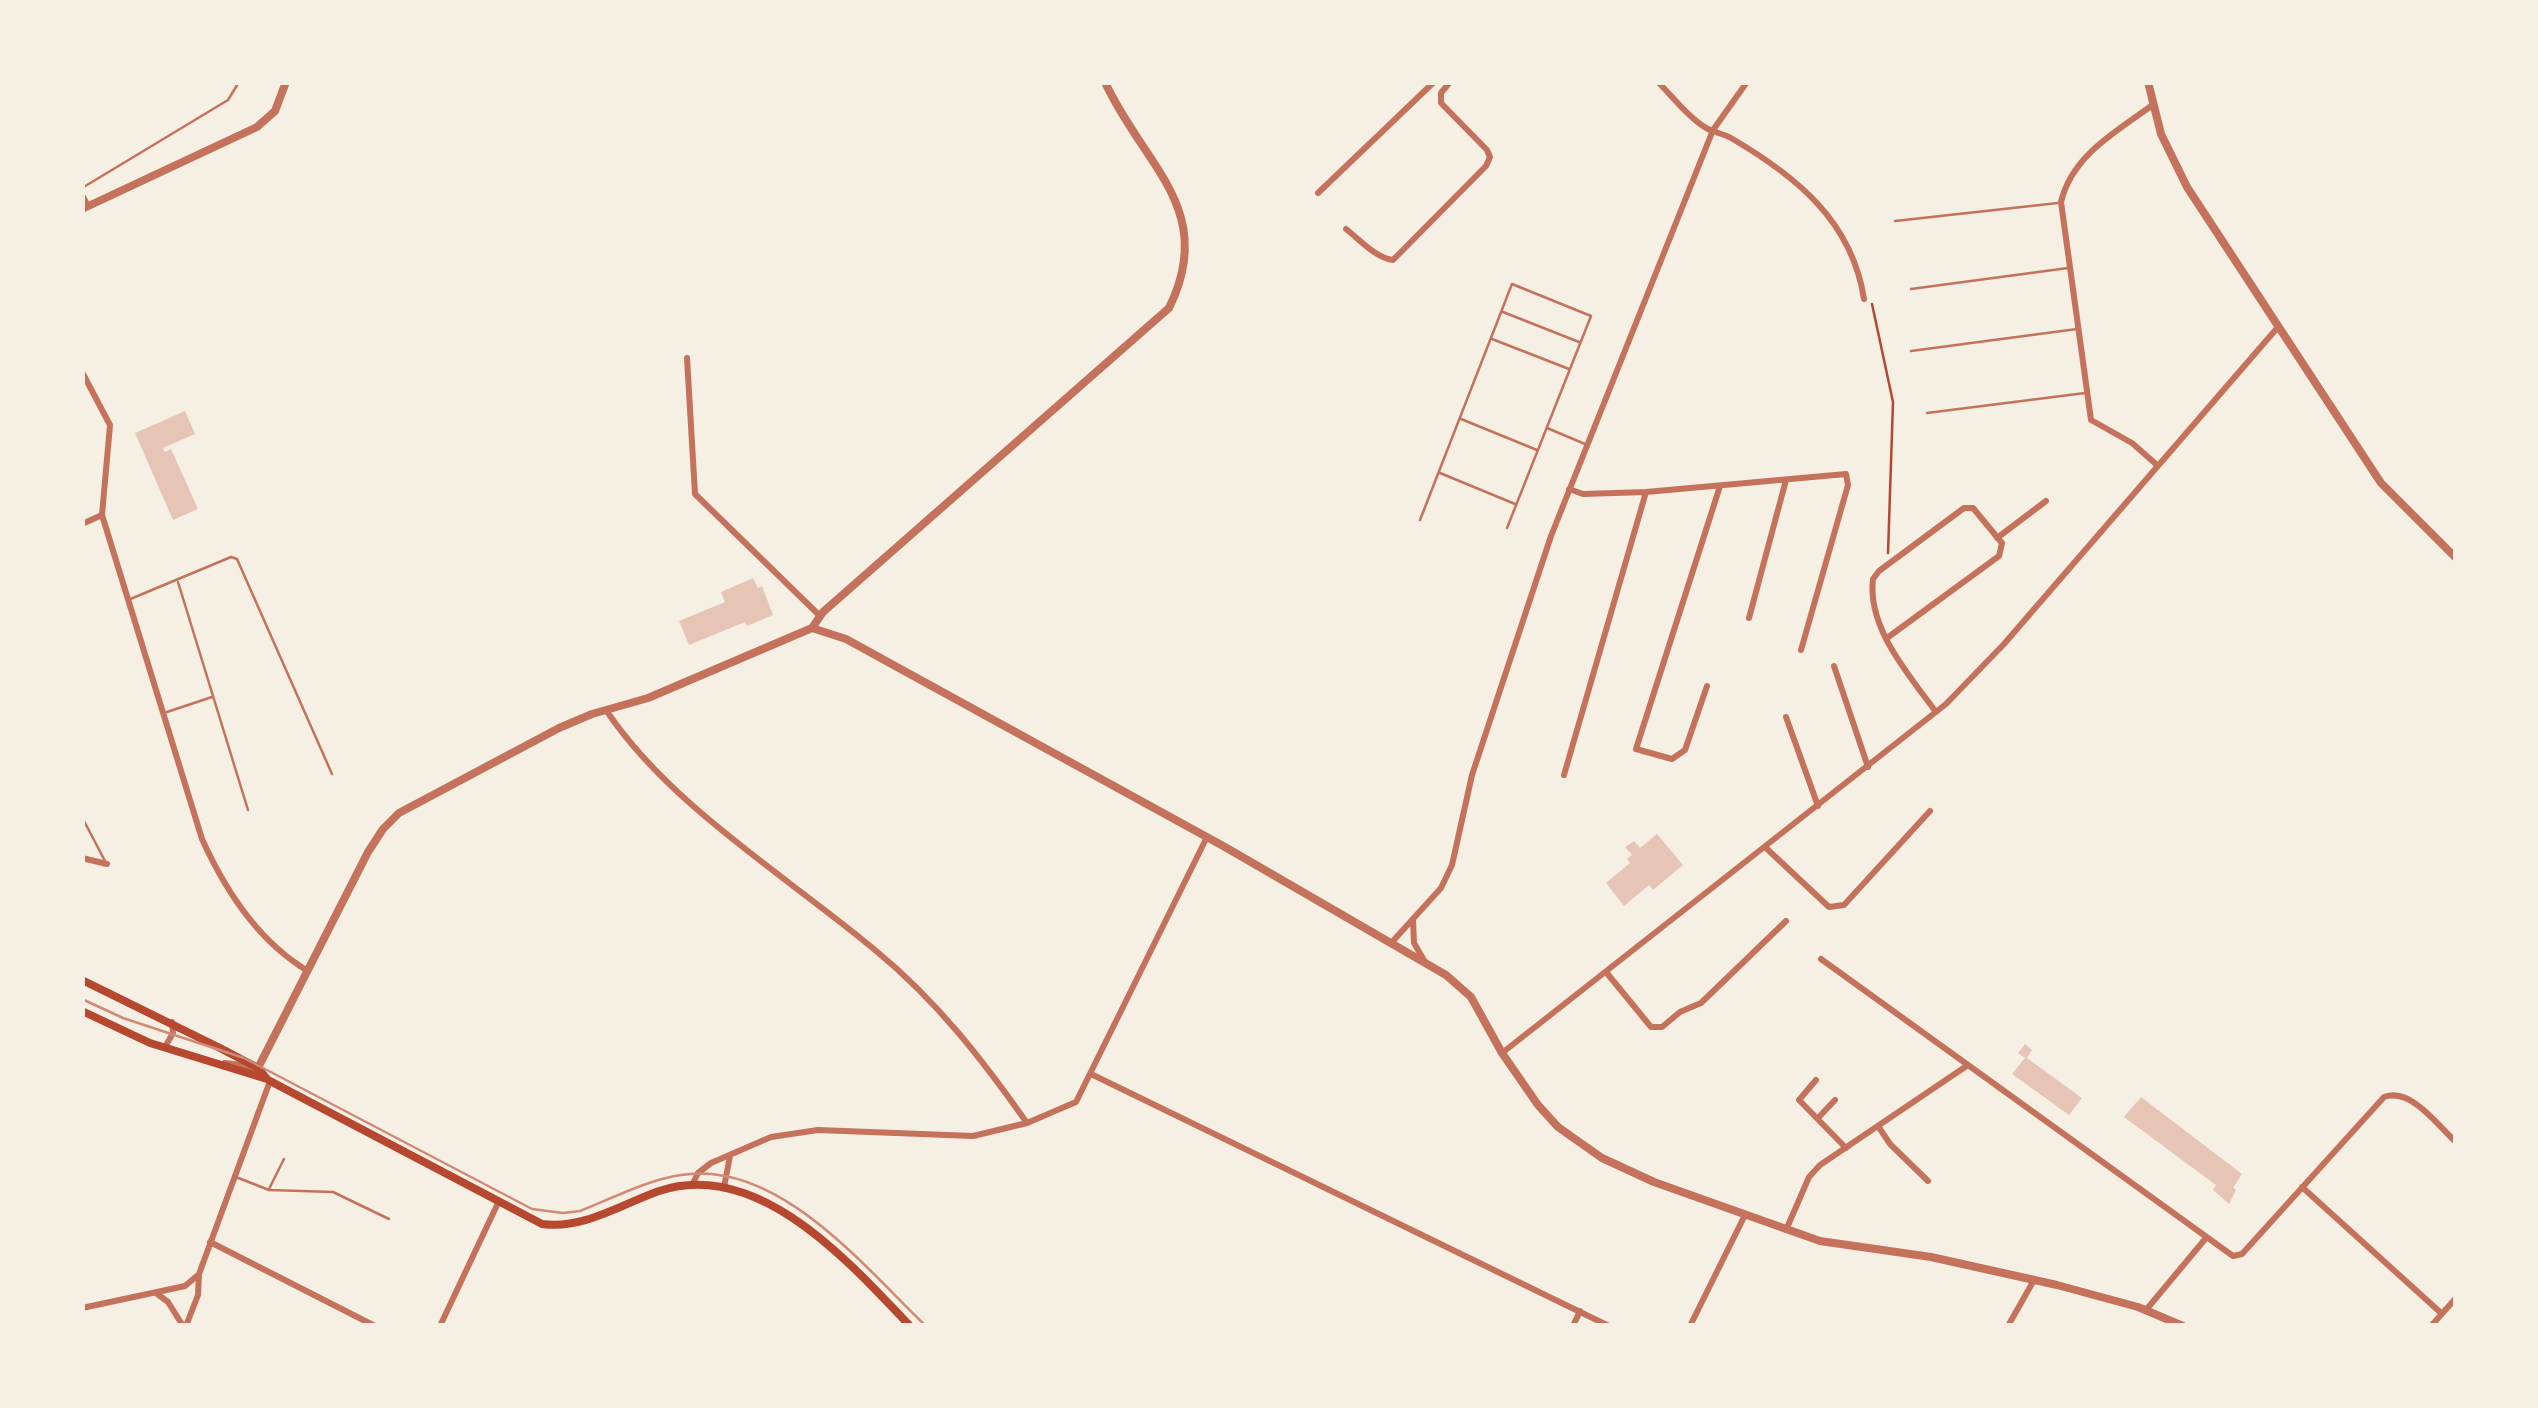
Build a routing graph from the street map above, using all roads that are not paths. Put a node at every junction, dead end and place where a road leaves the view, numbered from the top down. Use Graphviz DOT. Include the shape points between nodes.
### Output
graph roads {
  1 [pos="239,82"];
  2 [pos="286,82"];
  3 [pos="1105,82"];
  4 [pos="1434,82"];
  5 [pos="1450,82"];
  6 [pos="1658,82"];
  7 [pos="1747,82"];
  8 [pos="2148,82"];
  9 [pos="2154,104"];
  10 [pos="1713,130"];
  11 [pos="82,192"];
  12 [pos="1318,193"];
  13 [pos="2061,202"];
  14 [pos="85,208"];
  15 [pos="1896,222"];
  16 [pos="1346,228"];
  17 [pos="2070,268"];
  18 [pos="1910,288"];
  19 [pos="1867,298"];
  20 [pos="1501,311"];
  21 [pos="2278,326"];
  22 [pos="2077,329"];
  23 [pos="1490,338"];
  24 [pos="1581,343"];
  25 [pos="1911,351"];
  26 [pos="688,358"];
  27 [pos="1570,369"];
  28 [pos="82,372"];
  29 [pos="86,386"];
  30 [pos="2085,393"];
  31 [pos="1928,413"];
  32 [pos="1460,419"];
  33 [pos="1547,428"];
  34 [pos="1586,445"];
  35 [pos="1538,451"];
  36 [pos="2157,465"];
  37 [pos="1439,472"];
  38 [pos="1786,480"];
  39 [pos="1720,486"];
  40 [pos="1569,489"];
  41 [pos="1646,492"];
  42 [pos="2046,500"];
  43 [pos="1517,504"];
  44 [pos="102,516"];
  45 [pos="1420,520"];
  46 [pos="82,524"];
  47 [pos="1507,528"];
  48 [pos="1997,538"];
  49 [pos="2456,558"];
  50 [pos="177,579"];
  51 [pos="127,601"];
  52 [pos="819,615"];
  53 [pos="1749,618"];
  54 [pos="812,628"];
  55 [pos="1887,638"];
  56 [pos="1800,650"];
  57 [pos="1834,666"];
  58 [pos="1708,686"];
  59 [pos="213,697"];
  60 [pos="606,710"];
  61 [pos="1936,712"];
  62 [pos="162,714"];
  63 [pos="1786,718"];
  64 [pos="1868,767"];
  65 [pos="332,774"];
  66 [pos="1564,775"];
  67 [pos="1818,806"];
  68 [pos="248,810"];
  69 [pos="1930,811"];
  70 [pos="82,817"];
  71 [pos="1207,837"];
  72 [pos="1766,848"];
  73 [pos="82,858"];
  74 [pos="107,864"];
  75 [pos="1413,919"];
  76 [pos="1786,920"];
  77 [pos="1392,942"];
  78 [pos="1821,959"];
  79 [pos="1425,962"];
  80 [pos="308,971"];
  81 [pos="1606,972"];
  82 [pos="82,980"];
  83 [pos="82,1011"];
  84 [pos="172,1022"];
  85 [pos="166,1047"];
  86 [pos="1502,1053"];
  87 [pos="222,1064"];
  88 [pos="1968,1065"];
  89 [pos="258,1068"];
  90 [pos="1091,1074"];
  91 [pos="269,1080"];
  92 [pos="1816,1080"];
  93 [pos="1835,1100"];
  94 [pos="1818,1118"];
  95 [pos="1027,1123"];
  96 [pos="1878,1126"];
  97 [pos="2456,1142"];
  98 [pos="1846,1148"];
  99 [pos="730,1155"];
  100 [pos="284,1159"];
  101 [pos="234,1176"];
  102 [pos="1928,1181"];
  103 [pos="692,1185"];
  104 [pos="724,1187"];
  105 [pos="2302,1187"];
  106 [pos="269,1190"];
  107 [pos="498,1203"];
  108 [pos="1745,1215"];
  109 [pos="389,1220"];
  110 [pos="1786,1230"];
  111 [pos="2206,1238"];
  112 [pos="210,1242"];
  113 [pos="198,1274"];
  114 [pos="2034,1280"];
  115 [pos="155,1293"];
  116 [pos="2456,1298"];
  117 [pos="82,1308"];
  118 [pos="2146,1310"];
  119 [pos="1580,1311"];
  120 [pos="2441,1313"];
  121 [pos="185,1326"];
  122 [pos="375,1326"];
  123 [pos="440,1326"];
  124 [pos="910,1326"];
  125 [pos="1573,1326"];
  126 [pos="1609,1326"];
  127 [pos="1690,1326"];
  128 [pos="2008,1326"];
  129 [pos="2183,1326"];
  130 [pos="2430,1326"];
  1 -- 11 [label="lane" via="228,100"];
  2 -- 14 [label="street" via="276,111 257,127"];
  3 -- 52 [label="street" via="1181,210 1184,266 1169,308"];
  4 -- 12 [label="street"];
  5 -- 16 [label="street" via="1441,103 1488,150 1486,166 1394,260"];
  6 -- 10 [label="street"];
  7 -- 10 [label="street"];
  8 -- 9 [label="street"];
  9 -- 13 [label="street" via="2086,156"];
  9 -- 21 [label="street" via="2175,168"];
  10 -- 19 [label="street" via="1775,164 1820,204 1849,247"];
  10 -- 34 [label="street"];
  11 -- 14 [label="street"];
  13 -- 15 [label="lane"];
  13 -- 17 [label="street"];
  17 -- 18 [label="lane"];
  17 -- 22 [label="street"];
  20 -- 23 [label="lane"];
  20 -- 24 [label="lane"];
  20 -- 24 [label="lane" via="1512,284 1591,316"];
  21 -- 36 [label="street"];
  21 -- 49 [label="street" via="2381,483"];
  22 -- 25 [label="lane"];
  22 -- 30 [label="street"];
  23 -- 27 [label="lane"];
  23 -- 32 [label="lane"];
  24 -- 27 [label="lane"];
  26 -- 52 [label="street" via="695,494"];
  27 -- 33 [label="lane"];
  28 -- 29 [label="street"];
  29 -- 44 [label="street" via="110,425"];
  30 -- 31 [label="lane"];
  30 -- 36 [label="street" via="2096,425 2132,442"];
  32 -- 35 [label="lane"];
  32 -- 37 [label="lane"];
  33 -- 34 [label="lane"];
  33 -- 35 [label="lane"];
  34 -- 40 [label="street"];
  35 -- 43 [label="lane"];
  36 -- 61 [label="street" via="2004,644"];
  37 -- 43 [label="lane"];
  37 -- 45 [label="lane"];
  38 -- 39 [label="street"];
  38 -- 53 [label="street"];
  38 -- 56 [label="street" via="1842,472 1848,477"];
  39 -- 41 [label="street"];
  39 -- 58 [label="street" via="1636,749 1672,759 1686,750"];
  40 -- 41 [label="street"];
  40 -- 75 [label="street" via="1472,775 1452,865"];
  41 -- 66 [label="street"];
  42 -- 48 [label="street"];
  43 -- 47 [label="lane"];
  44 -- 46 [label="street"];
  44 -- 51 [label="street"];
  48 -- 55 [label="street" via="1999,556"];
  48 -- 55 [label="street" via="1968,507 1888,564 1872,588"];
  50 -- 51 [label="lane"];
  50 -- 59 [label="lane"];
  50 -- 65 [label="lane" via="231,557 242,563"];
  51 -- 62 [label="street"];
  52 -- 54 [label="street"];
  54 -- 60 [label="street"];
  54 -- 71 [label="street" via="846,639"];
  55 -- 61 [label="street"];
  57 -- 64 [label="street"];
  59 -- 62 [label="lane"];
  59 -- 68 [label="lane"];
  60 -- 80 [label="street" via="559,728 382,829"];
  60 -- 95 [label="street" via="668,781 904,974 974,1050"];
  61 -- 64 [label="street"];
  62 -- 80 [label="street" via="220,874 264,936"];
  63 -- 67 [label="street"];
  64 -- 67 [label="street"];
  67 -- 72 [label="street"];
  69 -- 72 [label="street" via="1844,905 1830,907"];
  70 -- 74 [label="lane"];
  71 -- 77 [label="street"];
  71 -- 90 [label="street"];
  72 -- 81 [label="street"];
  73 -- 74 [label="street"];
  75 -- 77 [label="street"];
  75 -- 79 [label="street" via="1414,942"];
  76 -- 81 [label="street" via="1701,1003 1662,1027 1650,1027"];
  77 -- 79 [label="street"];
  78 -- 88 [label="street"];
  79 -- 86 [label="street" via="1465,989"];
  80 -- 89 [label="street"];
  81 -- 86 [label="street"];
  82 -- 84 [label="main road"];
  83 -- 85 [label="main road"];
  84 -- 85 [label="street"];
  84 -- 89 [label="main road"];
  85 -- 87 [label="main road"];
  86 -- 108 [label="street" via="1538,1105 1578,1143 1654,1182"];
  87 -- 89 [label="street"];
  87 -- 91 [label="main road"];
  88 -- 96 [label="street"];
  88 -- 111 [label="street"];
  89 -- 91 [label="main road"];
  90 -- 95 [label="street" via="1076,1102"];
  90 -- 119 [label="street"];
  91 -- 101 [label="street"];
  91 -- 107 [label="main road"];
  92 -- 94 [label="street" via="1799,1098"];
  93 -- 94 [label="street"];
  94 -- 98 [label="street"];
  95 -- 99 [label="street" via="973,1136 818,1130 771,1137"];
  96 -- 98 [label="street"];
  96 -- 102 [label="street"];
  97 -- 105 [label="street" via="2406,1096 2389,1095"];
  98 -- 110 [label="street" via="1809,1177"];
  99 -- 103 [label="street" via="698,1173"];
  99 -- 104 [label="street"];
  100 -- 106 [label="lane"];
  101 -- 106 [label="lane"];
  101 -- 112 [label="street"];
  103 -- 104 [label="main road"];
  103 -- 107 [label="main road" via="556,1226"];
  104 -- 124 [label="main road" via="799,1222"];
  105 -- 111 [label="street" via="2242,1254 2233,1256"];
  105 -- 120 [label="street"];
  106 -- 109 [label="lane" via="333,1192"];
  107 -- 123 [label="street"];
  108 -- 110 [label="street"];
  108 -- 127 [label="street"];
  110 -- 114 [label="street"];
  111 -- 118 [label="street"];
  112 -- 113 [label="street"];
  112 -- 122 [label="street"];
  113 -- 115 [label="street" via="185,1286"];
  113 -- 121 [label="street" via="198,1295"];
  114 -- 118 [label="street"];
  114 -- 128 [label="street"];
  115 -- 117 [label="street"];
  115 -- 121 [label="street"];
  116 -- 120 [label="street"];
  118 -- 129 [label="street"];
  119 -- 125 [label="street"];
  119 -- 126 [label="street"];
  120 -- 130 [label="street"];
}
